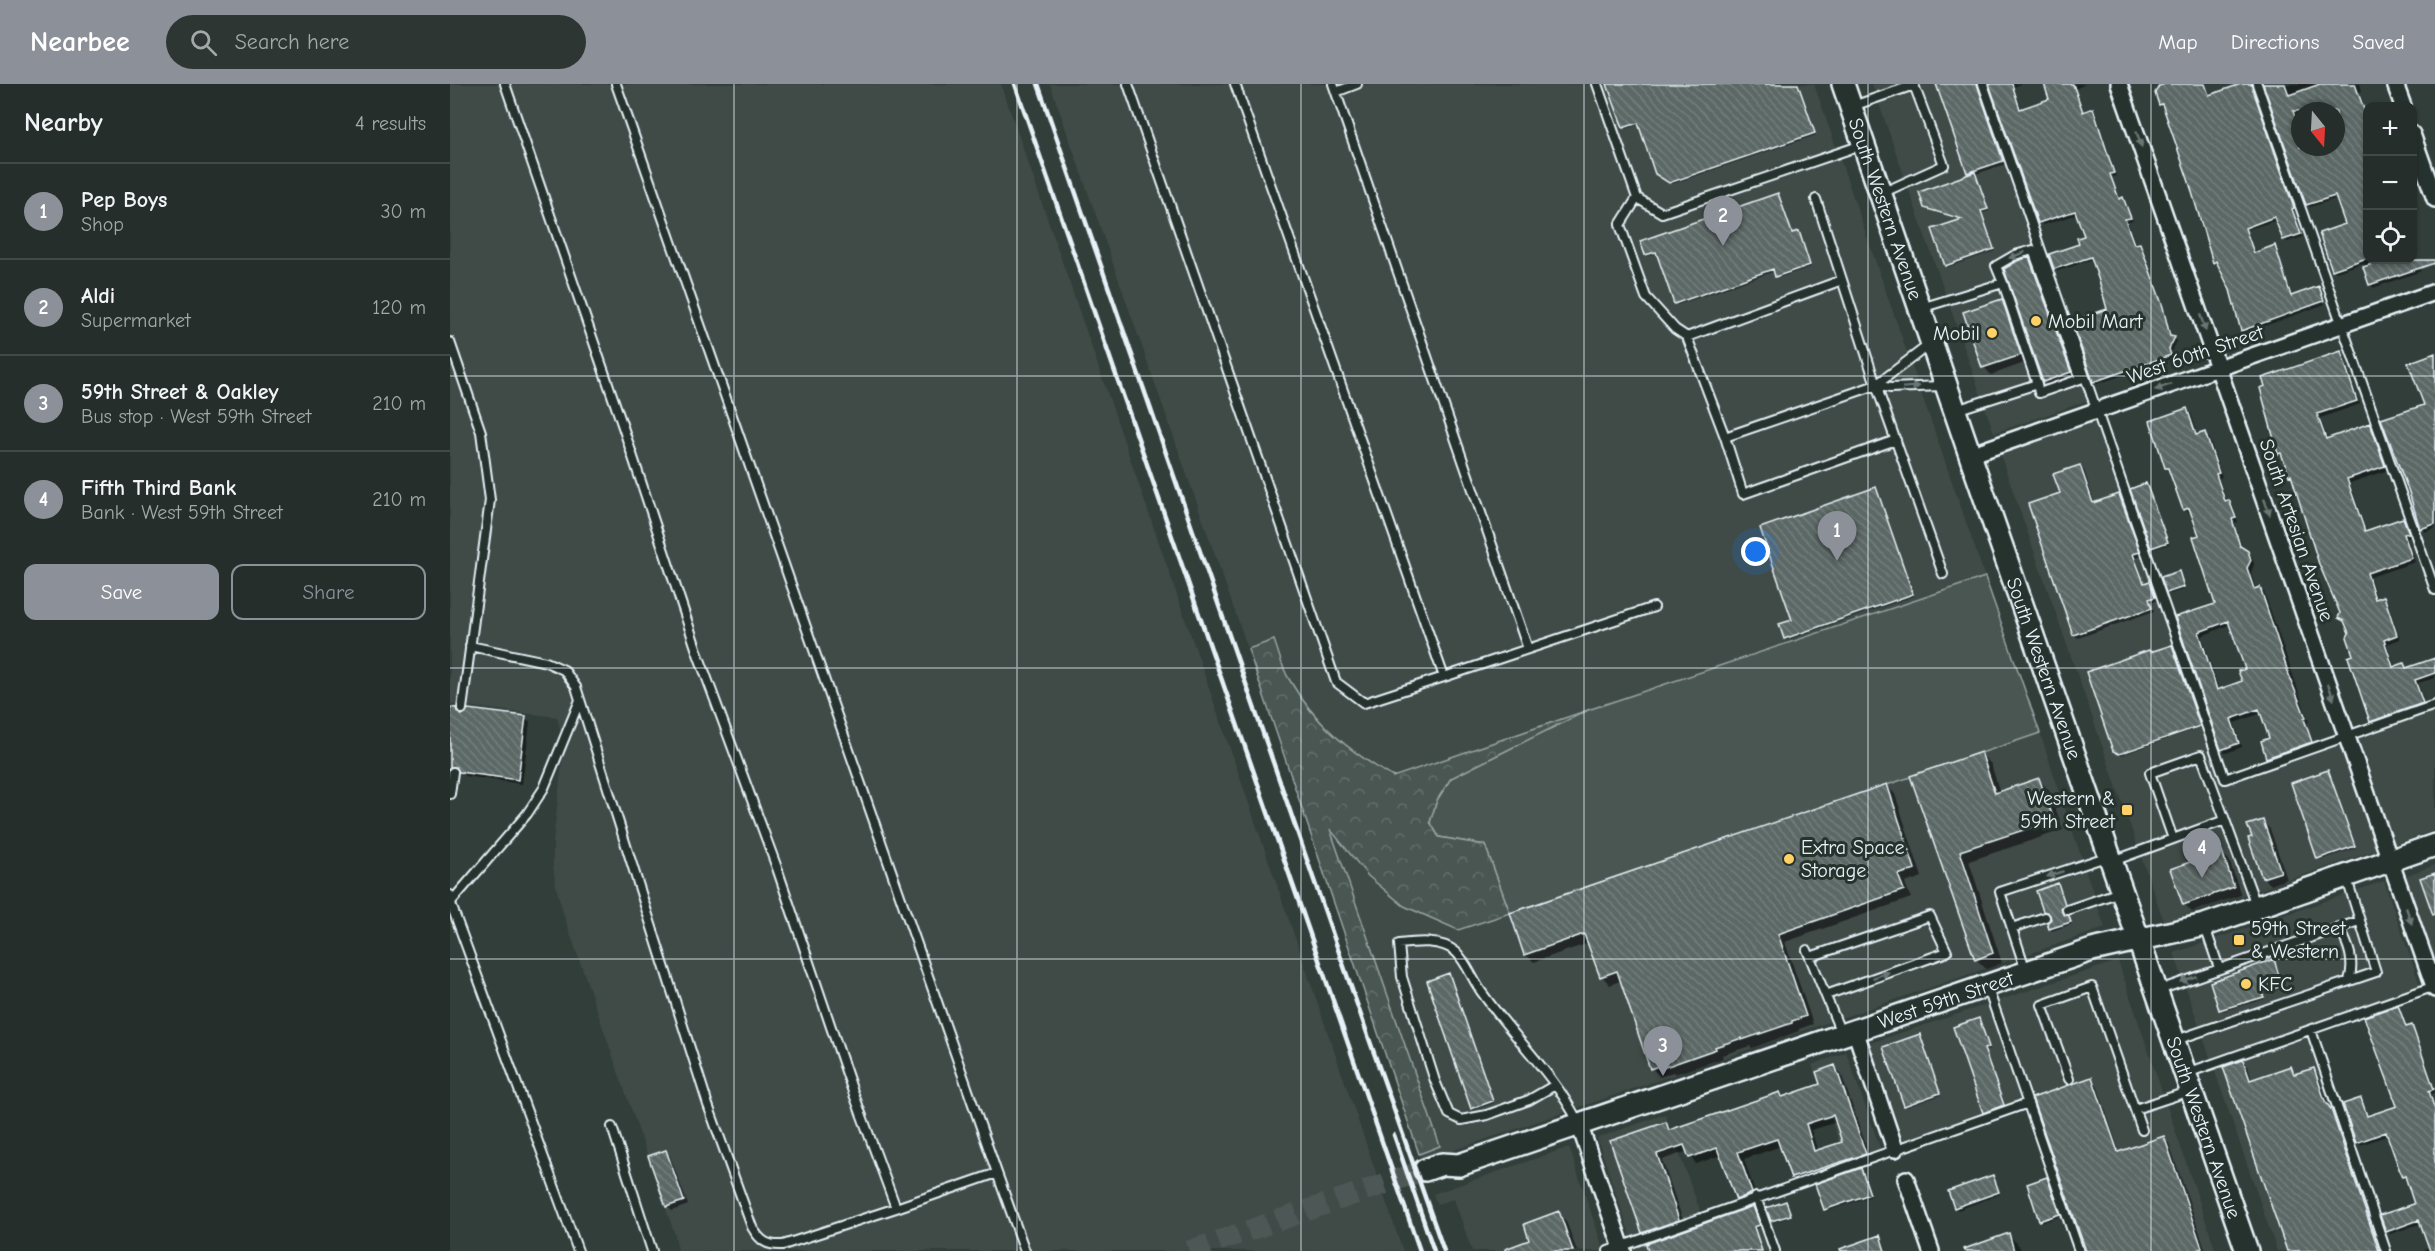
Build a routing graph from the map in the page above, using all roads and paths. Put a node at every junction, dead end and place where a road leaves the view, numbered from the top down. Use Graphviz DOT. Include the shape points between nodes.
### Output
graph roads {
  1 [pos="505,84"];
  2 [pos="616,84"];
  3 [pos="1128,84"];
  4 [pos="1235,84"];
  5 [pos="1357,84"];
  6 [pos="1597,84"];
  7 [pos="1843,84"];
  8 [pos="1914,84"];
  9 [pos="1983,84"];
  10 [pos="2119,84"];
  11 [pos="2257,84"];
  12 [pos="2395,84"];
  13 [pos="1334,88"];
  14 [pos="2402,102"];
  15 [pos="1851,107"];
  16 [pos="1863,144"];
  17 [pos="2417,148"];
  18 [pos="1881,194"];
  19 [pos="1637,198"];
  20 [pos="1816,199"];
  21 [pos="2435,199"];
  22 [pos="1842,280"];
  23 [pos="2003,284"];
  24 [pos="2435,292"];
  25 [pos="1920,309"];
  26 [pos="2341,325"];
  27 [pos="1687,337"];
  28 [pos="450,342"];
  29 [pos="1931,343"];
  30 [pos="2218,368"];
  31 [pos="2037,384"];
  32 [pos="1876,385"];
  33 [pos="1946,386"];
  34 [pos="1954,410"];
  35 [pos="2097,410"];
  36 [pos="1725,437"];
  37 [pos="1896,440"];
  38 [pos="1970,455"];
  39 [pos="1943,574"];
  40 [pos="2435,590"];
  41 [pos="1654,607"];
  42 [pos="470,646"];
  43 [pos="1528,649"];
  44 [pos="1444,677"];
  45 [pos="580,700"];
  46 [pos="2435,705"];
  47 [pos="462,709"];
  48 [pos="2347,736"];
  49 [pos="453,772"];
  50 [pos="450,794"];
  51 [pos="2225,820"];
  52 [pos="2174,839"];
  53 [pos="2435,844"];
  54 [pos="2111,859"];
  55 [pos="2390,860"];
  56 [pos="2346,875"];
  57 [pos="2122,891"];
  58 [pos="451,898"];
  59 [pos="2257,907"];
  60 [pos="2067,910"];
  61 [pos="2045,917"];
  62 [pos="2359,921"];
  63 [pos="2205,925"];
  64 [pos="2339,927"];
  65 [pos="2012,928"];
  66 [pos="2140,941"];
  67 [pos="2219,968"];
  68 [pos="2026,972"];
  69 [pos="2349,981"];
  70 [pos="1987,985"];
  71 [pos="2435,987"];
  72 [pos="2157,990"];
  73 [pos="1826,995"];
  74 [pos="2311,1030"];
  75 [pos="1848,1032"];
  76 [pos="2175,1041"];
  77 [pos="2069,1079"];
  78 [pos="2189,1082"];
  79 [pos="1555,1085"];
  80 [pos="2028,1103"];
  81 [pos="2135,1109"];
  82 [pos="1579,1124"];
  83 [pos="612,1127"];
  84 [pos="2142,1130"];
  85 [pos="1895,1149"];
  86 [pos="997,1173"];
  87 [pos="1427,1176"];
  88 [pos="1906,1179"];
  89 [pos="1756,1197"];
  90 [pos="896,1208"];
  91 [pos="1617,1249"];
  92 [pos="578,1251"];
  93 [pos="652,1251"];
  94 [pos="1024,1251"];
  95 [pos="1775,1251"];
  96 [pos="1931,1251"];
  97 [pos="2079,1251"];
  98 [pos="2247,1251"];
  99 [pos="2386,1251"];
  1 -- 90 [label="lane" via="698,654"];
  2 -- 86 [label="lane"];
  3 -- 44 [label="lane" via="1336,682 1364,703"];
  4 -- 44 [label="lane"];
  5 -- 13 [label="lane"];
  6 -- 19 [label="lane"];
  7 -- 15 [label="main road, South Western Avenue"];
  8 -- 15 [label="lane"];
  8 -- 18 [label="lane" via="1944,165"];
  9 -- 35 [label="lane"];
  10 -- 30 [label="street, South Artesian Avenue, one-way"];
  11 -- 26 [label="lane"];
  12 -- 14 [label="street"];
  13 -- 43 [label="lane"];
  15 -- 16 [label="main road, South Western Avenue"];
  16 -- 18 [label="main road, South Western Avenue"];
  16 -- 19 [label="lane" via="1662,213"];
  17 -- 21 [label="street"];
  18 -- 25 [label="main road, South Western Avenue"];
  19 -- 27 [label="lane" via="1620,225 1646,297"];
  20 -- 22 [label="lane"];
  22 -- 27 [label="lane"];
  22 -- 32 [label="lane"];
  23 -- 25 [label="lane"];
  23 -- 31 [label="lane"];
  31 -- 23 [label="lane, one-way" via="2039,393 2080,379 2033,250 1996,266"];
  24 -- 26 [label="street, West 60th Street"];
  25 -- 29 [label="main road, South Western Avenue"];
  26 -- 30 [label="street, West 60th Street"];
  26 -- 40 [label="lane"];
  27 -- 36 [label="lane"];
  28 -- 42 [label="lane" via="481,432 490,500"];
  29 -- 32 [label="lane"];
  29 -- 33 [label="main road, South Western Avenue"];
  30 -- 35 [label="street, West 60th Street, one-way"];
  30 -- 48 [label="street, South Artesian Avenue, one-way"];
  31 -- 34 [label="lane"];
  32 -- 33 [label="lane, one-way"];
  32 -- 36 [label="lane"];
  32 -- 37 [label="lane"];
  33 -- 34 [label="main road, South Western Avenue"];
  34 -- 38 [label="main road, South Western Avenue"];
  35 -- 38 [label="street, West 60th Street"];
  35 -- 48 [label="lane" via="2225,778"];
  36 -- 37 [label="lane" via="1743,494"];
  37 -- 39 [label="lane"];
  38 -- 54 [label="main road, South Western Avenue"];
  41 -- 43 [label="lane"];
  42 -- 45 [label="lane" via="546,662 564,670"];
  42 -- 47 [label="lane"];
  43 -- 44 [label="lane"];
  45 -- 58 [label="lane" via="544,788 527,814"];
  45 -- 90 [label="lane" via="708,1105 758,1239 770,1246 783,1245"];
  46 -- 48 [label="lane"];
  48 -- 55 [label="street, South Artesian Avenue"];
  49 -- 50 [label="lane"];
  51 -- 52 [label="lane"];
  51 -- 52 [label="lane" via="2201,755 2150,773"];
  51 -- 59 [label="lane"];
  52 -- 54 [label="lane"];
  53 -- 55 [label="main road, West 59th Street"];
  54 -- 57 [label="main road, South Western Avenue"];
  54 -- 65 [label="lane, one-way" via="2000,892"];
  55 -- 56 [label="main road, West 59th Street"];
  55 -- 71 [label="street, South Artesian Avenue, one-way"];
  56 -- 59 [label="main road, West 59th Street"];
  56 -- 62 [label="lane"];
  57 -- 60 [label="lane"];
  57 -- 66 [label="main road, South Western Avenue"];
  58 -- 92 [label="lane"];
  59 -- 63 [label="main road, West 59th Street"];
  61 -- 65 [label="lane"];
  62 -- 64 [label="lane"];
  62 -- 69 [label="lane" via="2376,972"];
  63 -- 66 [label="main road, West 59th Street"];
  63 -- 67 [label="lane"];
  64 -- 67 [label="lane"];
  64 -- 69 [label="lane" via="2352,957"];
  65 -- 68 [label="lane"];
  66 -- 68 [label="main road, West 59th Street" via="2092,950"];
  66 -- 72 [label="main road, South Western Avenue"];
  67 -- 72 [label="lane, one-way"];
  68 -- 70 [label="main road, West 59th Street"];
  69 -- 76 [label="lane"];
  70 -- 75 [label="main road, West 59th Street"];
  70 -- 80 [label="lane"];
  71 -- 74 [label="lane"];
  72 -- 76 [label="main road, South Western Avenue"];
  73 -- 73 [label="lane, one-way" via="1947,952 1930,916 1808,954"];
  73 -- 75 [label="lane"];
  74 -- 78 [label="lane"];
  74 -- 99 [label="lane"];
  75 -- 82 [label="main road, West 59th Street"];
  75 -- 85 [label="street"];
  76 -- 78 [label="main road, South Western Avenue"];
  77 -- 81 [label="lane" via="2042,1005 2092,987"];
  78 -- 81 [label="lane"];
  78 -- 98 [label="main road, South Western Avenue"];
  79 -- 79 [label="lane" via="1482,994 1456,951 1427,940 1399,944 1402,977 1449,1114 1461,1120 1487,1115"];
  79 -- 82 [label="lane"];
  80 -- 85 [label="lane"];
  80 -- 97 [label="lane"];
  81 -- 84 [label="lane"];
  82 -- 87 [label="main road, West 59th Street" via="1459,1165 1442,1164"];
  82 -- 91 [label="street"];
  83 -- 93 [label="lane"];
  85 -- 89 [label="lane"];
  86 -- 90 [label="lane"];
  86 -- 94 [label="lane"];
  88 -- 96 [label="street"];
  89 -- 91 [label="lane"];
  89 -- 95 [label="lane"];
}
